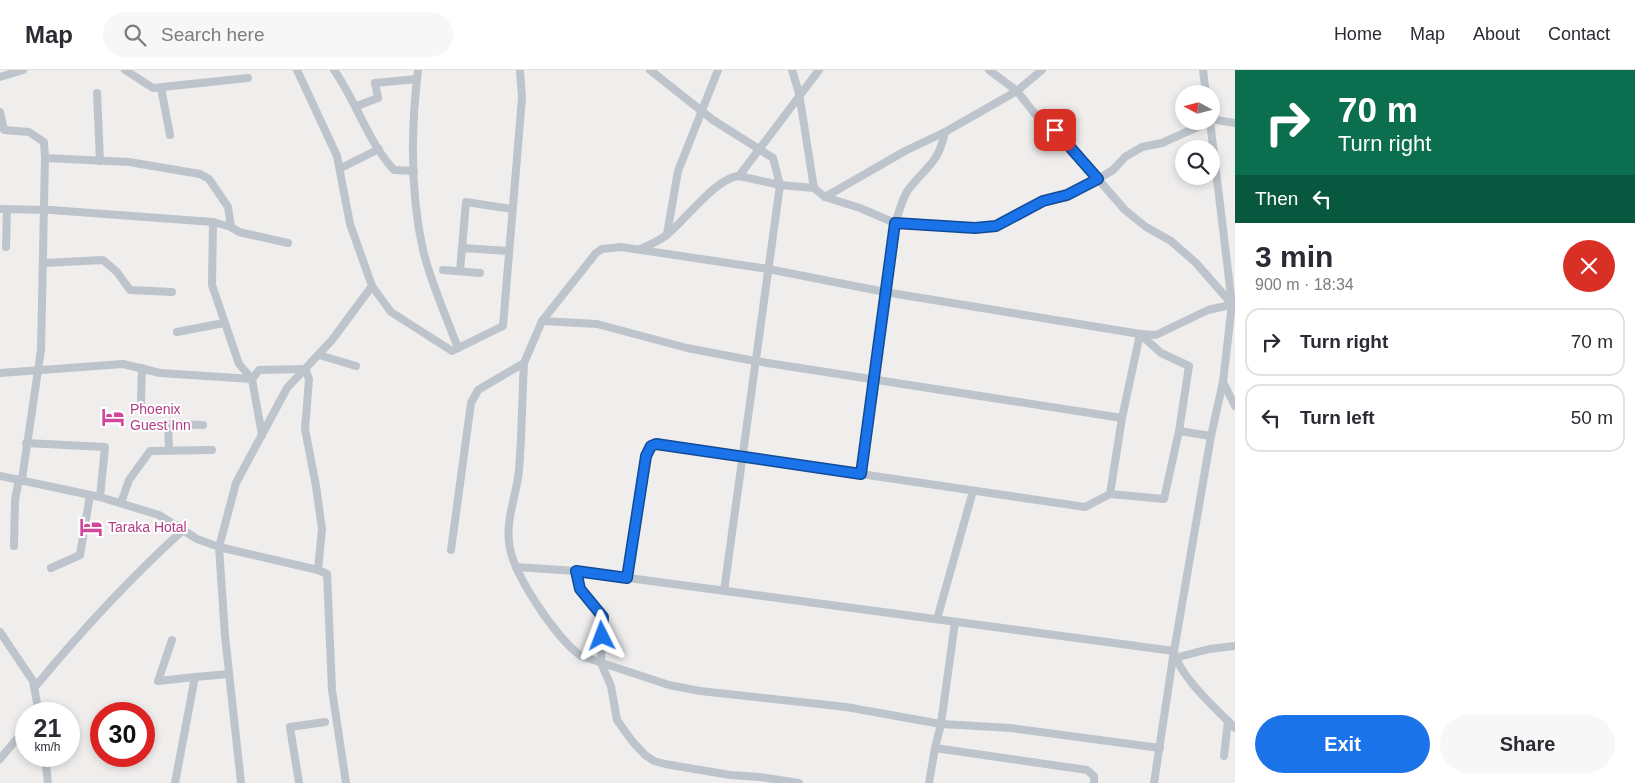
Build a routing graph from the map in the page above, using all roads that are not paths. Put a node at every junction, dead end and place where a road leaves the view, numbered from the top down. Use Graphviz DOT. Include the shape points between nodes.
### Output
graph roads {
  1 [pos="23,70"];
  2 [pos="125,70"];
  3 [pos="297,70"];
  4 [pos="334,70"];
  5 [pos="418,70"];
  6 [pos="520,70"];
  7 [pos="650,70"];
  8 [pos="718,70"];
  9 [pos="792,70"];
  10 [pos="818,70"];
  11 [pos="989,70"];
  12 [pos="1042,70"];
  13 [pos="1203,70"];
  14 [pos="0,77"];
  15 [pos="248,78"];
  16 [pos="416,79"];
  17 [pos="1205,85"];
  18 [pos="161,88"];
  19 [pos="1017,91"];
  20 [pos="97,93"];
  21 [pos="799,93"];
  22 [pos="357,106"];
  23 [pos="0,112"];
  24 [pos="703,113"];
  25 [pos="1220,122"];
  26 [pos="1235,123"];
  27 [pos="1190,130"];
  28 [pos="1212,130"];
  29 [pos="945,132"];
  30 [pos="170,136"];
  31 [pos="759,148"];
  32 [pos="379,149"];
  33 [pos="45,158"];
  34 [pos="100,161"];
  35 [pos="341,168"];
  36 [pos="414,171"];
  37 [pos="739,176"];
  38 [pos="1098,179"];
  39 [pos="780,185"];
  40 [pos="814,188"];
  41 [pos="826,197"];
  42 [pos="3,209"];
  43 [pos="512,209"];
  44 [pos="44,210"];
  45 [pos="213,222"];
  46 [pos="895,223"];
  47 [pos="231,227"];
  48 [pos="667,234"];
  49 [pos="1225,237"];
  50 [pos="1235,238"];
  51 [pos="288,243"];
  52 [pos="6,247"];
  53 [pos="462,248"];
  54 [pos="640,249"];
  55 [pos="509,251"];
  56 [pos="44,263"];
  57 [pos="768,269"];
  58 [pos="443,270"];
  59 [pos="460,271"];
  60 [pos="480,273"];
  61 [pos="372,286"];
  62 [pos="172,292"];
  63 [pos="885,292"];
  64 [pos="1234,305"];
  65 [pos="542,321"];
  66 [pos="224,323"];
  67 [pos="177,332"];
  68 [pos="1140,334"];
  69 [pos="458,348"];
  70 [pos="319,355"];
  71 [pos="755,361"];
  72 [pos="524,363"];
  73 [pos="356,366"];
  74 [pos="142,368"];
  75 [pos="305,369"];
  76 [pos="40,372"];
  77 [pos="0,373"];
  78 [pos="252,379"];
  79 [pos="874,379"];
  80 [pos="1223,382"];
  81 [pos="141,403"];
  82 [pos="1235,406"];
  83 [pos="1122,418"];
  84 [pos="203,425"];
  85 [pos="1179,431"];
  86 [pos="262,436"];
  87 [pos="1211,436"];
  88 [pos="26,443"];
  89 [pos="169,450"];
  90 [pos="212,450"];
  91 [pos="742,457"];
  92 [pos="861,474"];
  93 [pos="0,476"];
  94 [pos="20,479"];
  95 [pos="973,492"];
  96 [pos="90,494"];
  97 [pos="1110,494"];
  98 [pos="100,497"];
  99 [pos="121,503"];
  100 [pos="182,531"];
  101 [pos="14,546"];
  102 [pos="219,547"];
  103 [pos="451,550"];
  104 [pos="516,567"];
  105 [pos="52,568"];
  106 [pos="318,570"];
  107 [pos="576,571"];
  108 [pos="627,578"];
  109 [pos="724,591"];
  110 [pos="937,620"];
  111 [pos="955,622"];
  112 [pos="0,632"];
  113 [pos="172,640"];
  114 [pos="1235,646"];
  115 [pos="1175,655"];
  116 [pos="601,662"];
  117 [pos="229,674"];
  118 [pos="195,677"];
  119 [pos="35,687"];
  120 [pos="37,702"];
  121 [pos="1228,721"];
  122 [pos="325,722"];
  123 [pos="941,724"];
  124 [pos="1235,728"];
  125 [pos="15,741"];
  126 [pos="935,748"];
  127 [pos="1160,748"];
  128 [pos="1224,756"];
  129 [pos="0,759"];
  130 [pos="46,767"];
  131 [pos="48,783"];
  132 [pos="175,783"];
  133 [pos="241,783"];
  134 [pos="299,783"];
  135 [pos="346,783"];
  136 [pos="799,783"];
  137 [pos="929,783"];
  138 [pos="1094,783"];
  139 [pos="1154,783"];
  1 -- 14 [label="street"];
  2 -- 18 [label="street" via="147,85"];
  3 -- 35 [label="street"];
  4 -- 22 [label="street"];
  5 -- 16 [label="street"];
  6 -- 43 [label="street" via="522,98"];
  7 -- 24 [label="street"];
  8 -- 24 [label="street"];
  9 -- 21 [label="street"];
  10 -- 21 [label="street"];
  11 -- 19 [label="street"];
  12 -- 19 [label="street"];
  13 -- 17 [label="street"];
  15 -- 18 [label="street"];
  16 -- 22 [label="street" via="375,83 378,98"];
  16 -- 36 [label="street"];
  18 -- 30 [label="street"];
  19 -- 29 [label="street"];
  19 -- 38 [label="street"];
  20 -- 34 [label="street"];
  21 -- 31 [label="street"];
  21 -- 40 [label="street"];
  22 -- 32 [label="street"];
  23 -- 33 [label="street" via="4,130 29,132 44,142"];
  24 -- 31 [label="street"];
  24 -- 48 [label="street" via="678,171"];
  25 -- 26 [label="street"];
  27 -- 38 [label="street" via="1142,147"];
  28 -- 49 [label="street"];
  29 -- 41 [label="street" via="905,151"];
  29 -- 46 [label="street" via="941,150 933,164 907,191"];
  31 -- 37 [label="street"];
  31 -- 39 [label="street" via="773,158"];
  32 -- 35 [label="street"];
  32 -- 36 [label="street" via="394,170"];
  33 -- 34 [label="street"];
  33 -- 44 [label="street"];
  34 -- 47 [label="street" via="129,162 200,174 209,179 228,207"];
  35 -- 61 [label="street" via="350,224"];
  36 -- 69 [label="street" via="424,251"];
  37 -- 39 [label="street"];
  37 -- 48 [label="street" via="720,185"];
  38 -- 46 [label="street" via="1067,195 1043,201 996,226 975,228"];
  38 -- 64 [label="street" via="1125,210 1146,227 1172,241 1196,263"];
  39 -- 40 [label="street"];
  39 -- 57 [label="street"];
  40 -- 41 [label="street"];
  41 -- 46 [label="street"];
  42 -- 44 [label="street"];
  42 -- 52 [label="street"];
  43 -- 53 [label="street" via="466,202"];
  43 -- 55 [label="street"];
  44 -- 45 [label="street"];
  44 -- 56 [label="street"];
  45 -- 47 [label="street"];
  45 -- 66 [label="street" via="212,285"];
  46 -- 63 [label="street"];
  47 -- 51 [label="street" via="239,232"];
  48 -- 54 [label="street"];
  49 -- 50 [label="street"];
  49 -- 64 [label="street"];
  53 -- 55 [label="street"];
  53 -- 59 [label="street"];
  54 -- 57 [label="street"];
  54 -- 65 [label="street" via="612,247 596,253"];
  55 -- 69 [label="street" via="503,326"];
  56 -- 62 [label="street" via="103,260 130,290"];
  56 -- 76 [label="street"];
  57 -- 63 [label="street"];
  57 -- 71 [label="street"];
  58 -- 59 [label="street"];
  59 -- 60 [label="street"];
  61 -- 69 [label="street" via="391,312 452,350"];
  61 -- 70 [label="street"];
  63 -- 68 [label="street"];
  63 -- 79 [label="street"];
  64 -- 68 [label="street" via="1208,310 1156,335"];
  64 -- 80 [label="street"];
  65 -- 71 [label="street" via="597,324 687,348"];
  65 -- 72 [label="street"];
  66 -- 67 [label="street"];
  66 -- 78 [label="street" via="238,364"];
  68 -- 83 [label="street"];
  68 -- 85 [label="street" via="1161,352 1189,366"];
  70 -- 73 [label="street"];
  70 -- 75 [label="street"];
  71 -- 79 [label="street"];
  71 -- 91 [label="street"];
  72 -- 103 [label="street" via="478,390 471,403"];
  72 -- 104 [label="street" via="519,472 508,540"];
  74 -- 76 [label="street" via="123,364"];
  74 -- 78 [label="street" via="160,373"];
  74 -- 81 [label="street"];
  75 -- 78 [label="street" via="259,370"];
  75 -- 86 [label="street" via="287,388"];
  75 -- 106 [label="street" via="309,379 305,429 322,529"];
  76 -- 77 [label="street"];
  76 -- 88 [label="street"];
  78 -- 86 [label="street"];
  79 -- 83 [label="street"];
  79 -- 92 [label="street"];
  80 -- 82 [label="street"];
  80 -- 87 [label="street"];
  83 -- 97 [label="street"];
  84 -- 89 [label="street" via="168,424"];
  85 -- 87 [label="street"];
  85 -- 97 [label="street" via="1164,499"];
  86 -- 102 [label="street" via="236,483"];
  87 -- 115 [label="street"];
  88 -- 94 [label="street"];
  88 -- 98 [label="street" via="105,447"];
  89 -- 90 [label="street"];
  89 -- 99 [label="street" via="150,451 129,480"];
  91 -- 92 [label="street"];
  91 -- 108 [label="street" via="656,444 651,446 646,456"];
  91 -- 109 [label="street"];
  92 -- 95 [label="street"];
  93 -- 94 [label="street"];
  94 -- 96 [label="street"];
  94 -- 101 [label="street" via="15,500"];
  95 -- 97 [label="street" via="1085,507"];
  95 -- 110 [label="street"];
  96 -- 98 [label="street"];
  96 -- 105 [label="street" via="80,555"];
  98 -- 99 [label="street"];
  99 -- 100 [label="street" via="159,515"];
  100 -- 102 [label="street"];
  100 -- 119 [label="street" via="133,575"];
  102 -- 106 [label="street"];
  102 -- 117 [label="street"];
  104 -- 107 [label="street"];
  104 -- 116 [label="street" via="554,629 569,647 581,656"];
  106 -- 135 [label="street" via="326,574 332,690"];
  107 -- 108 [label="street"];
  107 -- 116 [label="street" via="580,589 603,617"];
  108 -- 109 [label="street"];
  109 -- 110 [label="street"];
  110 -- 111 [label="street"];
  111 -- 115 [label="street"];
  111 -- 123 [label="street"];
  112 -- 119 [label="street"];
  113 -- 118 [label="street" via="158,681"];
  114 -- 115 [label="street"];
  115 -- 121 [label="street" via="1198,691"];
  115 -- 127 [label="street"];
  116 -- 123 [label="street" via="669,685 700,691 836,706"];
  116 -- 136 [label="street" via="611,686 618,720 638,748 654,761"];
  117 -- 118 [label="street"];
  117 -- 133 [label="street"];
  118 -- 132 [label="street"];
  119 -- 120 [label="street"];
  121 -- 124 [label="street"];
  121 -- 128 [label="street"];
  122 -- 134 [label="street" via="290,727"];
  123 -- 126 [label="street"];
  123 -- 127 [label="street" via="1011,728"];
  125 -- 129 [label="street"];
  126 -- 137 [label="street"];
  126 -- 138 [label="street" via="1087,770 1094,776"];
  127 -- 139 [label="street"];
  130 -- 131 [label="street"];
}
